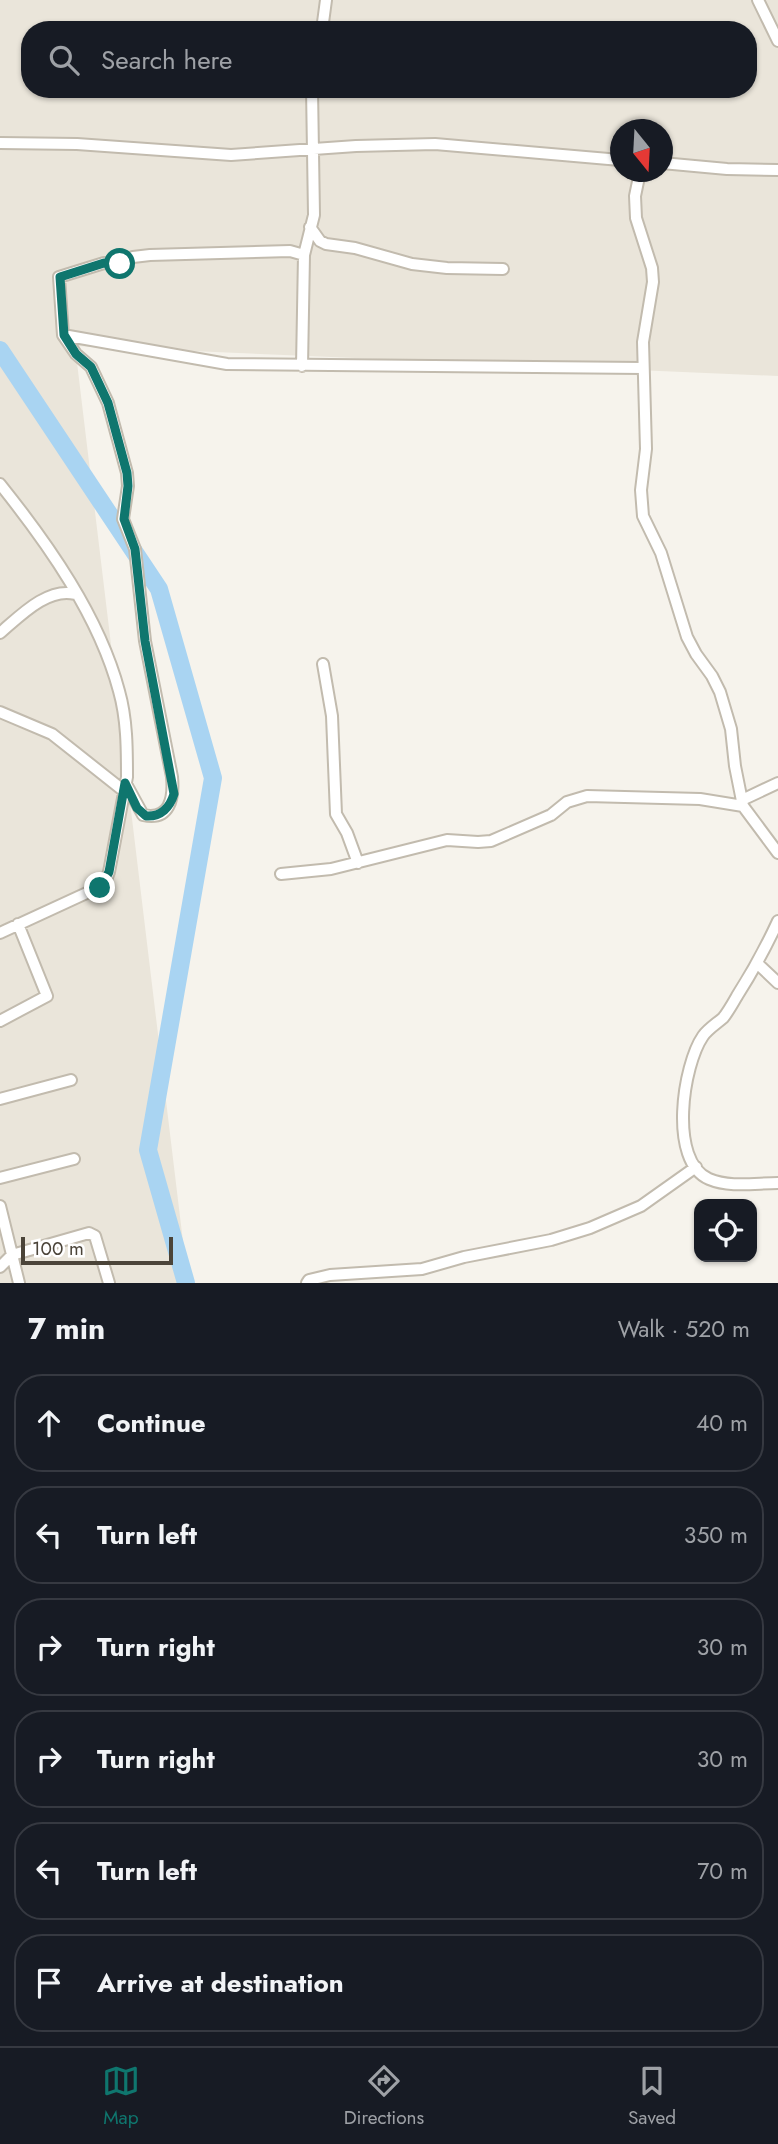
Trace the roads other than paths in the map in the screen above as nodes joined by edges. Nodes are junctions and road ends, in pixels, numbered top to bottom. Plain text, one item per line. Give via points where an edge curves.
1 (326, 0) edge
2 (758, 0) edge
3 (323, 21) edge
4 (778, 41) edge
5 (312, 98) edge
6 (0, 143) edge
7 (313, 149) junction
8 (610, 159) edge
9 (673, 164) edge
10 (778, 170) edge
11 (638, 182) edge
12 (310, 227) junction
13 (304, 255) junction
14 (503, 269) dead end
15 (64, 335) junction
16 (302, 366) junction
17 (643, 368) junction
18 (0, 484) edge
19 (75, 594) junction
20 (0, 633) edge
21 (323, 664) dead end
22 (0, 712) edge
23 (778, 783) edge
24 (125, 787) junction
25 (742, 803) junction
26 (778, 853) edge
27 (358, 863) junction
28 (281, 874) dead end
29 (778, 920) edge
30 (19, 925) junction
31 (0, 933) edge
32 (758, 964) junction
33 (778, 983) edge
34 (0, 1021) edge
35 (71, 1080) dead end
36 (0, 1099) edge
37 (74, 1159) dead end
38 (696, 1167) junction
39 (0, 1178) edge
40 (778, 1183) edge
41 (0, 1206) edge
42 (12, 1255) junction
43 (0, 1267) edge
44 (19, 1283) edge
45 (109, 1283) edge
46 (307, 1283) edge

1 - 3 street
2 - 4 street
5 - 7 street
6 - 7 street via 231,155
7 - 8 street via 435,144
7 - 12 street via 314,215
9 - 10 street
11 - 17 street via 636,218 653,282
12 - 13 street
12 - 14 street via 326,244 412,264
13 - 15 street via 290,251 149,255 60,277
13 - 16 street
15 - 16 street via 228,364
15 - 24 street via 91,367 114,418 127,473 124,519 135,549 153,686 174,794 160,814 146,816
16 - 17 street
17 - 25 street via 643,516 665,563 687,637 720,692 731,729
18 - 19 street via 43,538
19 - 20 street via 61,593 29,608
19 - 24 street via 105,651 120,693
21 - 27 street via 332,716 336,814
22 - 24 street via 52,734
23 - 25 street
24 - 30 street via 104,885
25 - 26 street
25 - 27 street via 587,796 491,841 447,840
27 - 28 street
29 - 32 street
30 - 31 street
30 - 34 street via 47,996
32 - 33 street
32 - 38 street via 723,1017 703,1035 692,1059 682,1129
35 - 36 street
37 - 39 street
38 - 40 street via 707,1178 730,1184
38 - 46 street via 641,1206 551,1240 422,1269 317,1276
41 - 42 street
42 - 43 street
42 - 44 street
42 - 45 street via 89,1233 95,1236

